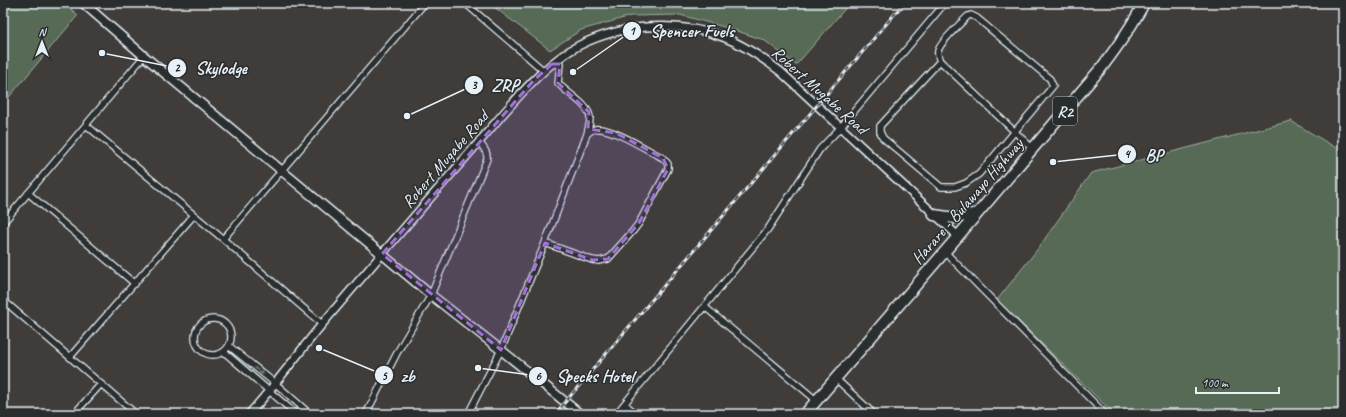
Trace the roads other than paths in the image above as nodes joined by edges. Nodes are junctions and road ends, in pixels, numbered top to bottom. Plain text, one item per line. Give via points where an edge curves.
1 (83, 3) edge
2 (425, 3) edge
3 (465, 3) edge
4 (945, 3) edge
5 (1144, 3) edge
6 (144, 56) junction
7 (940, 61) junction
8 (552, 64) junction
9 (544, 71) junction
10 (86, 125) junction
11 (840, 128) junction
12 (1015, 133) junction
13 (587, 134) junction
14 (479, 142) junction
15 (1033, 149) junction
16 (282, 170) junction
17 (28, 193) junction
18 (978, 214) junction
19 (194, 215) junction
20 (934, 215) junction
21 (3, 223) edge
22 (958, 236) junction
23 (223, 239) junction
24 (544, 244) junction
25 (945, 252) junction
26 (382, 254) junction
27 (135, 284) junction
28 (431, 295) junction
29 (3, 300) edge
30 (705, 307) junction
31 (322, 324) junction
32 (229, 346) junction
33 (501, 350) junction
34 (224, 352) junction
35 (70, 357) junction
36 (835, 378) junction
37 (101, 384) junction
38 (276, 384) junction
39 (270, 392) junction
40 (816, 400) junction
41 (625, 404) junction
42 (74, 414) edge
43 (136, 414) edge
44 (249, 414) edge
45 (296, 414) edge
46 (310, 414) edge
47 (366, 414) edge
48 (468, 414) edge
49 (580, 414) edge
50 (616, 414) edge
51 (636, 414) edge
52 (805, 414) edge
53 (874, 414) edge
54 (1105, 414) edge

1 - 6 main road
2 - 16 street
3 - 9 street
4 - 11 street
5 - 15 highway, Harare - Bulawayo Highway / R2 via 1120,45
6 - 10 street
6 - 16 main road
7 - 12 street
7 - 12 street via 939,49 971,15 1050,80 1053,86
7 - 12 street via 880,126 883,138 941,187 955,187 979,174
8 - 9 street, Robert Mugabe Road
8 - 11 street, Robert Mugabe Road via 582,44 623,30 662,27 703,32 744,46 766,60
8 - 13 street via 560,64 558,83 589,112
9 - 14 street, Robert Mugabe Road
10 - 17 street
10 - 19 street
11 - 20 street, Robert Mugabe Road
11 - 30 street via 820,149 768,229
12 - 15 street
13 - 24 street
13 - 24 street via 594,129 616,133 663,158 668,164 668,169 639,223 608,259 592,260
14 - 26 street, Robert Mugabe Road
14 - 28 street via 487,159
15 - 18 highway, Harare - Bulawayo Highway / R2
16 - 23 street
16 - 26 main road
17 - 21 street
17 - 27 street
18 - 20 highway via 955,218
18 - 22 highway, Harare - Bulawayo Highway / R2
19 - 23 street
19 - 27 street
20 - 22 street, Robert Mugabe Road
22 - 25 highway, Harare - Bulawayo Highway / R2
23 - 31 street
24 - 33 street
25 - 36 highway, Harare - Bulawayo Highway / R2
25 - 54 street
26 - 28 main road
26 - 31 street, Robert Mugabe Road
27 - 35 street
28 - 33 main road
28 - 47 street via 398,351
29 - 35 street
30 - 40 street
30 - 41 street
31 - 38 street, Robert Mugabe Road
32 - 34 street
32 - 34 street via 231,332 222,322 208,320 197,328 195,342 203,353 210,356
32 -> 38 street
33 - 48 street
33 - 49 main road
34 - 39 street
35 - 37 street
36 - 40 highway, Harare - Bulawayo Highway / R2
36 - 53 street
37 - 42 street
37 - 43 street
38 - 39 street, Robert Mugabe Road
38 - 46 street
39 - 44 street, Robert Mugabe Road
39 - 45 street
40 - 52 highway, Harare - Bulawayo Highway / R2
41 - 50 street
41 - 51 street

